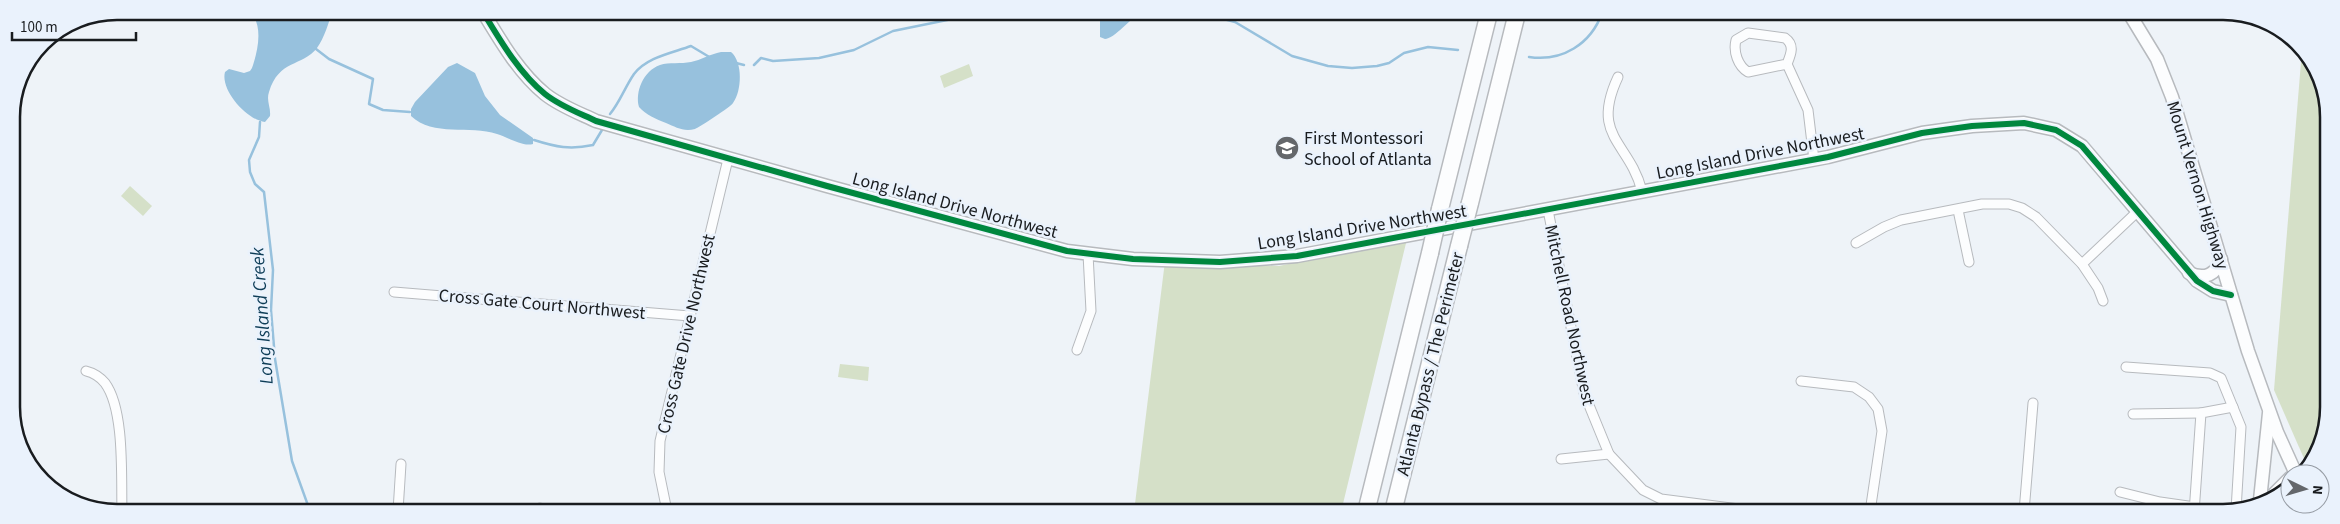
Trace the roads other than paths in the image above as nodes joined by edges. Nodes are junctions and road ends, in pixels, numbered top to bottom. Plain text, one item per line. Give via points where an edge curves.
1 (488, 20) edge
2 (1487, 20) edge
3 (1515, 20) edge
4 (2133, 20) edge
5 (1787, 64) junction
6 (1618, 77) dead end
7 (728, 159) junction
8 (1814, 160) junction
9 (1642, 191) junction
10 (1548, 210) junction
11 (1958, 210) junction
12 (2137, 212) junction
13 (1856, 243) dead end
14 (1088, 254) junction
15 (2221, 259) junction
16 (1969, 262) dead end
17 (2082, 264) junction
18 (2189, 273) junction
19 (394, 292) dead end
20 (2231, 295) junction
21 (2103, 301) dead end
22 (690, 316) junction
23 (1434, 349) junction
24 (1077, 350) dead end
25 (2126, 367) dead end
26 (86, 371) dead end
27 (1801, 381) dead end
28 (2033, 403) dead end
29 (2233, 407) junction
30 (2269, 410) junction
31 (2201, 413) junction
32 (2133, 414) dead end
33 (1608, 454) junction
34 (1561, 459) dead end
35 (401, 464) dead end
36 (2292, 464) edge
37 (2120, 492) dead end
38 (2260, 497) edge
39 (2236, 503) edge
40 (122, 504) edge
41 (398, 504) edge
42 (666, 504) edge
43 (1368, 504) edge
44 (1396, 504) edge
45 (1407, 504) edge
46 (1700, 504) edge
47 (1871, 504) edge
48 (2025, 504) edge
49 (2168, 504) edge
50 (2194, 504) edge

1 - 7 street, Long Island Drive Northwest via 527,77 551,99 596,121
2 - 43 highway, Atlanta Bypass / The Perimeter, bridge
3 - 23 highway, Atlanta Bypass / The Perimeter, bridge
4 - 15 street, Mount Vernon Highway via 2157,59 2172,97
5 - 5 street via 1748,72 1738,61 1736,40 1748,33 1785,38 1792,45
5 - 8 street via 1808,110
6 - 9 street via 1609,96 1608,118 1612,136 1637,173
7 - 14 street, Long Island Drive Northwest via 1002,234
7 - 22 street, Cross Gate Drive Northwest
8 - 9 street, Long Island Drive Northwest
8 - 12 street, Long Island Drive Northwest via 1922,133 1972,126 2040,125 2056,130 2082,146
9 - 10 street, Long Island Drive Northwest
10 - 14 street, Long Island Drive Northwest via 1269,260 1134,259
10 - 33 street, Mitchell Road Northwest via 1584,393
11 - 13 street via 1901,220
11 - 16 street
11 - 17 street via 1995,202 2022,208 2036,216
12 - 17 street
12 - 18 street, Long Island Drive Northwest
14 - 24 street via 1091,311
15 - 18 street via 2216,270 2208,276
15 - 20 street, Mount Vernon Highway
17 - 21 street
18 - 20 street, Long Island Drive Northwest via 2206,288
19 - 22 street, Cross Gate Court Northwest
20 - 30 street, Mount Vernon Highway
22 - 42 street, Cross Gate Drive Northwest via 660,442 660,472
23 - 44 highway, Atlanta Bypass / The Perimeter
23 - 45 highway via 1424,431
25 - 29 street via 2210,373 2221,378
26 - 40 street via 105,383 117,415
27 - 47 street via 1854,387 1869,397 1878,409 1882,431
28 - 48 street
29 - 31 street
29 - 39 street via 2241,426
30 - 36 street, Mount Vernon Highway
30 - 38 street
31 - 32 street
31 - 50 street
33 - 34 street
33 - 46 street, Mitchell Road Northwest via 1643,490 1661,499
35 - 41 street
37 - 49 street

